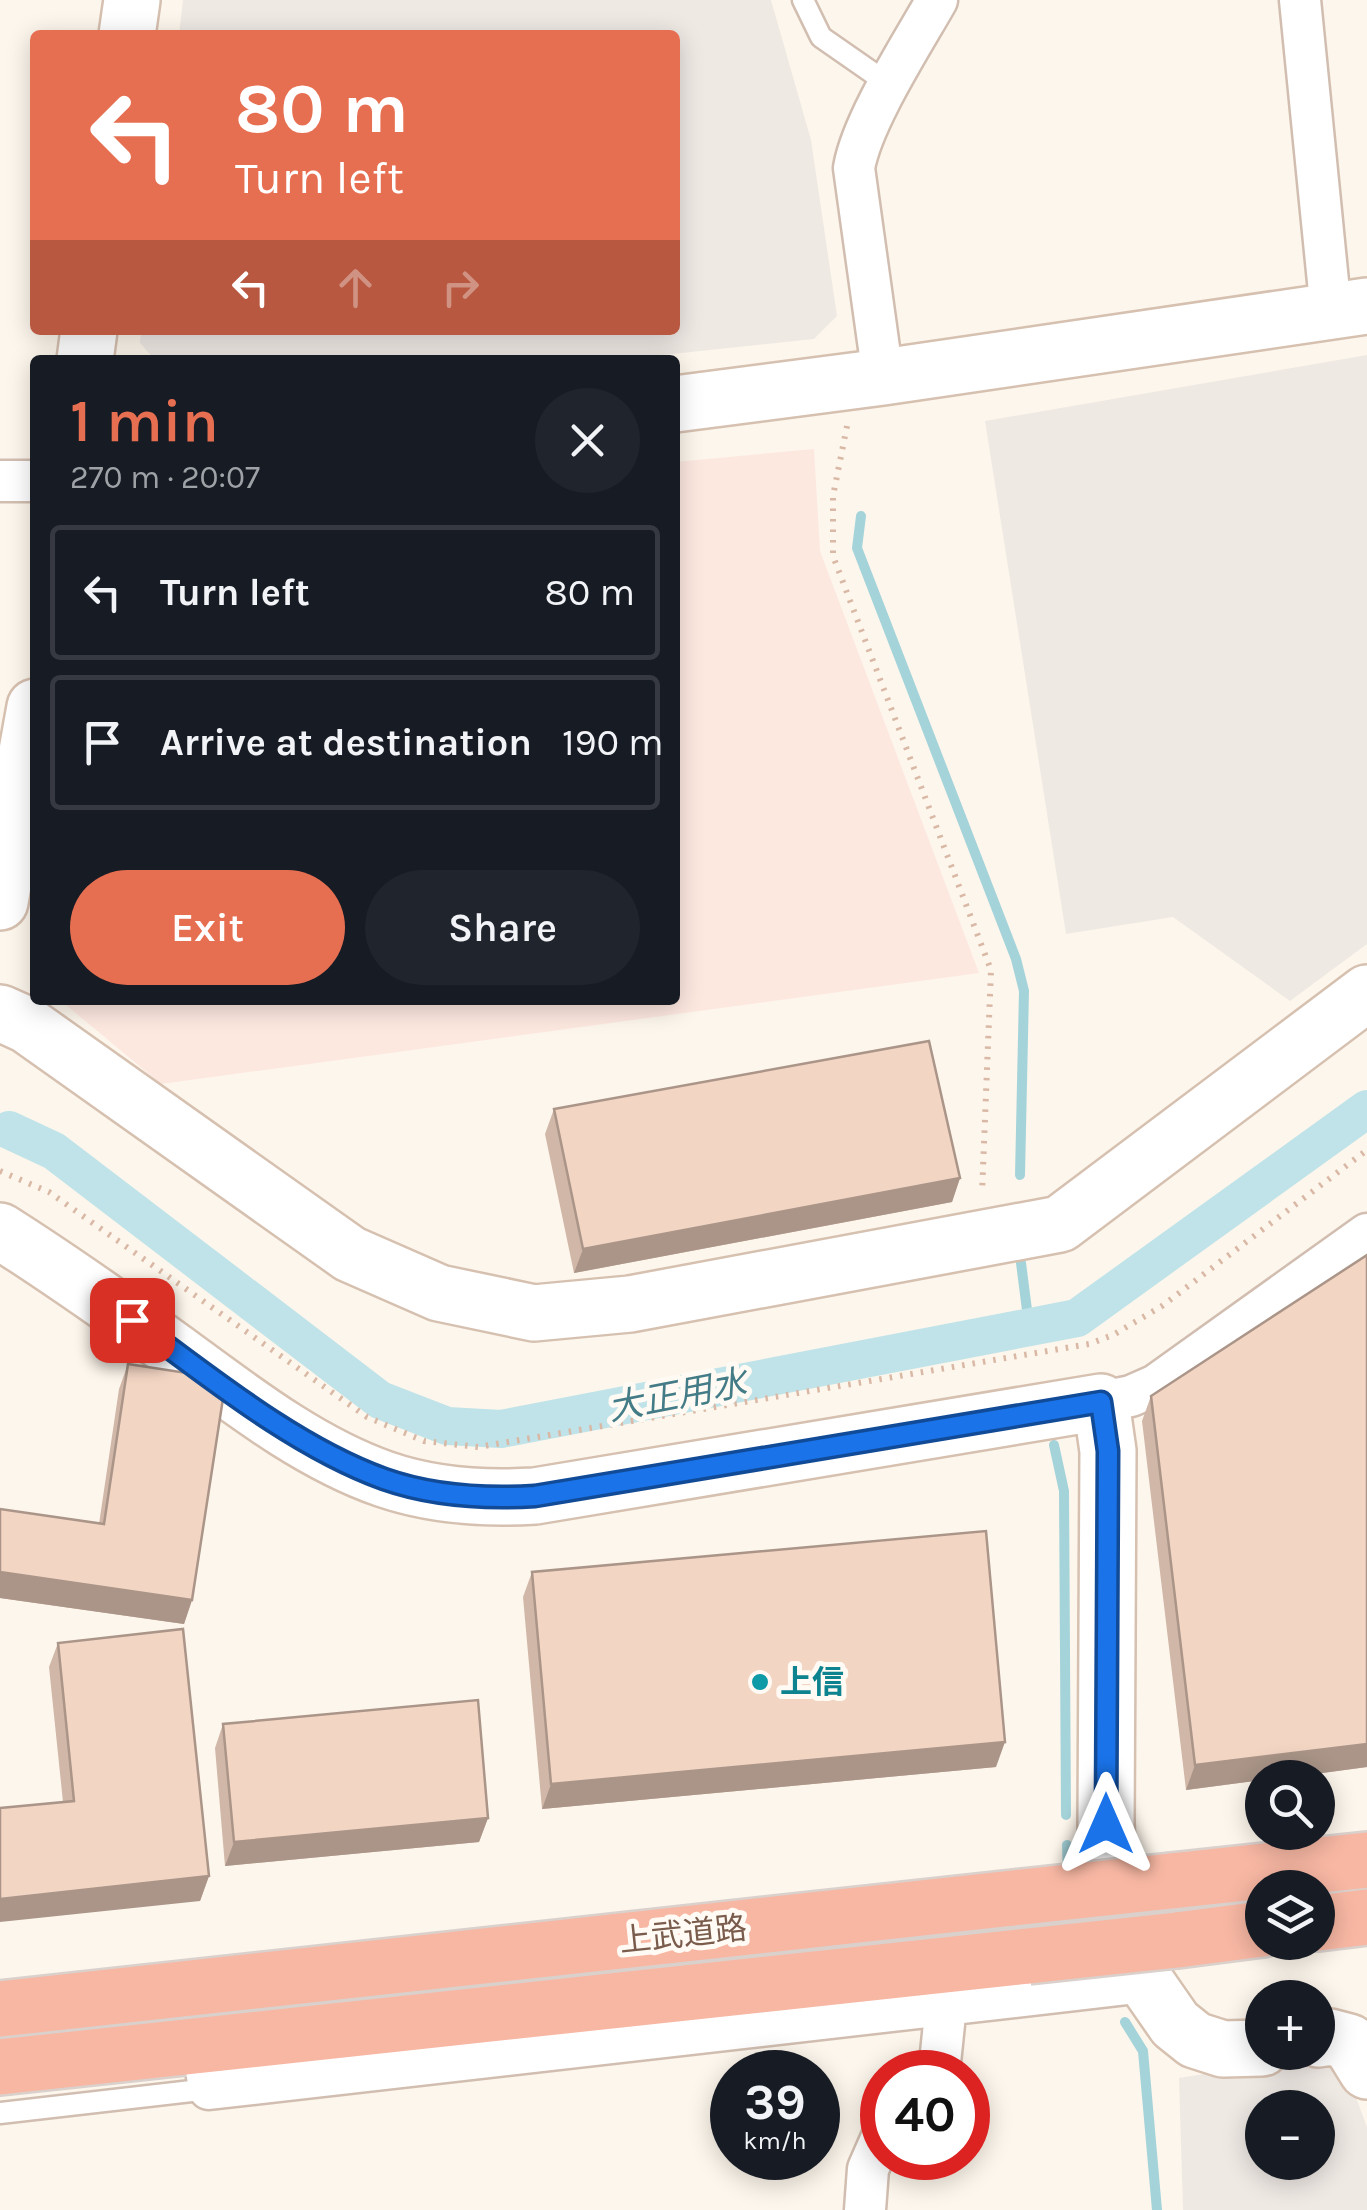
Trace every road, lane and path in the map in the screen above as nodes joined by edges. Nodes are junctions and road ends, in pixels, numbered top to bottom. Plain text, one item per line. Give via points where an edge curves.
1 (132, 0) edge
2 (802, 0) edge
3 (937, 0) edge
4 (1300, 0) edge
5 (128, 30) edge
6 (890, 84) junction
7 (1349, 309) edge
8 (883, 378) junction
9 (680, 403) edge
10 (847, 423) dead end
11 (0, 481) edge
12 (30, 481) edge
13 (30, 735) edge
14 (0, 902) edge
15 (1367, 993) edge
16 (0, 1013) edge
17 (0, 1231) edge
18 (1367, 1234) edge
19 (981, 1239) junction
20 (1101, 1402) junction
21 (1367, 1860) edge
22 (1367, 1917) edge
23 (1335, 1921) edge
24 (1245, 1932) edge
25 (1145, 1982) junction
26 (946, 2005) junction
27 (0, 2010) edge
28 (1335, 2038) edge
29 (1245, 2048) edge
30 (942, 2050) edge
31 (205, 2066) junction
32 (0, 2068) edge
33 (1367, 2071) edge
34 (0, 2113) edge
35 (867, 2180) edge
36 (864, 2210) edge

1 - 5 street
2 - 6 lane via 821,37
3 - 6 street
4 - 7 street
6 - 8 street via 854,168
7 - 8 street
8 - 9 street
10 - 19 path via 832,496 833,556 991,970
11 - 12 street
13 - 14 street
15 - 19 street via 1060,1224
16 - 19 street via 28,1025 350,1254 438,1293 534,1313 630,1304
17 - 20 street via 345,1464 431,1490 535,1496
18 - 20 street via 1156,1385
20 - 25 street via 1108,1451 1110,1905
21 - 27 highway, 上武道路, bridge
22 - 23 highway
24 - 31 highway, 上武道路, bridge
25 - 26 street
25 - 29 street via 1195,2040
26 - 30 street
26 - 31 street
28 - 33 street via 1349,2042
31 - 32 highway, 上武道路
31 - 34 lane
35 - 36 street

